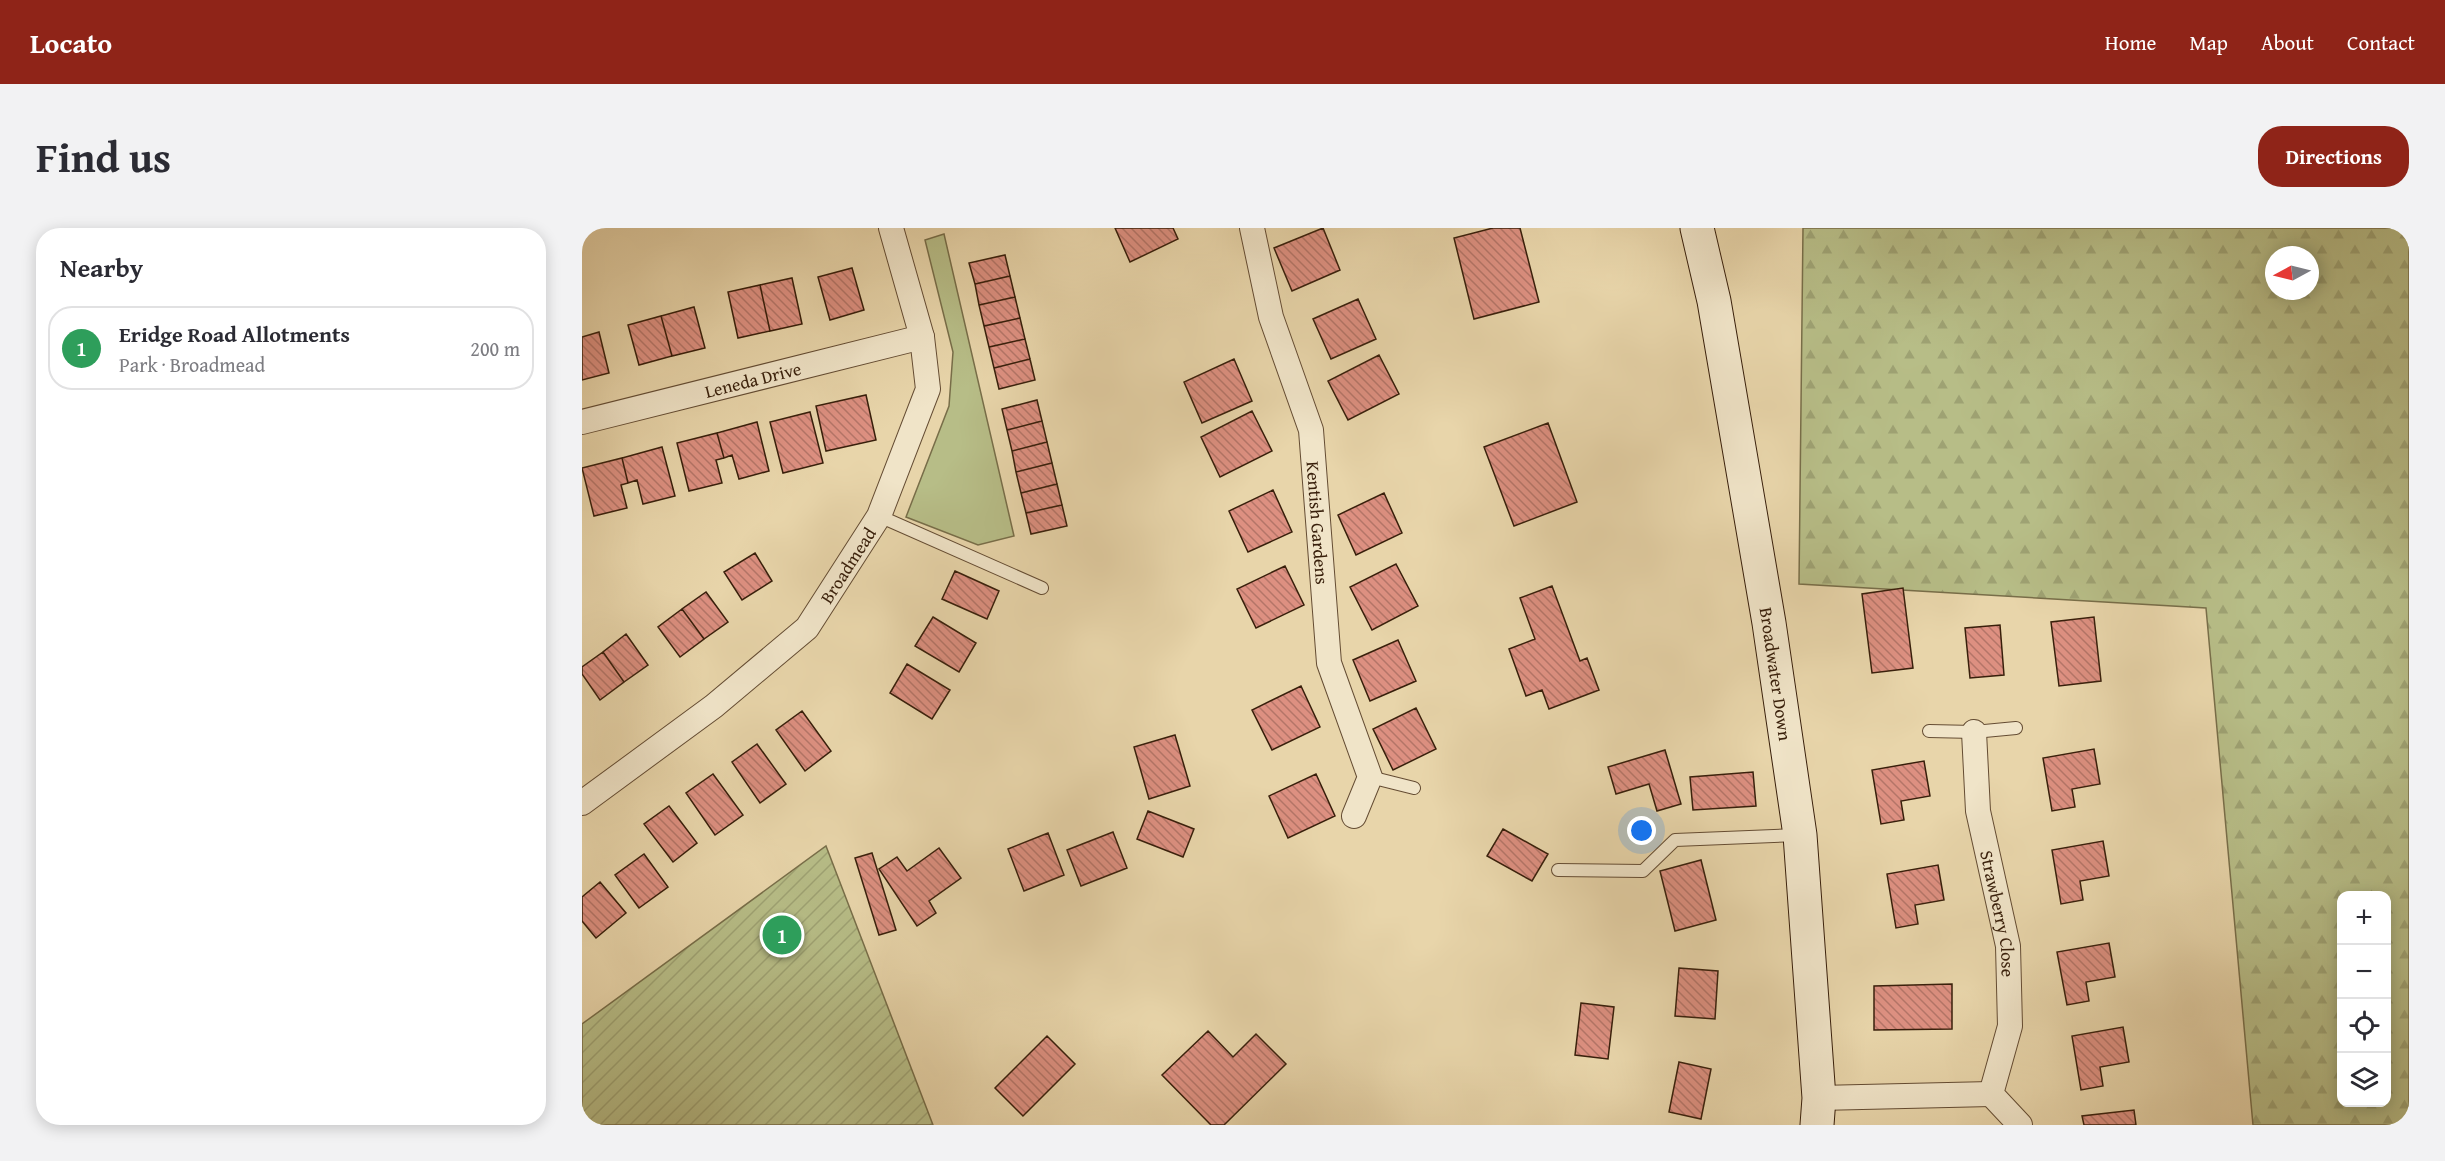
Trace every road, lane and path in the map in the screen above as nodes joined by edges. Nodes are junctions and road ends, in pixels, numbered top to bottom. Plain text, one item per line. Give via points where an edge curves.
1 (891, 228) edge
2 (1252, 228) edge
3 (1697, 228) edge
4 (922, 337) junction
5 (582, 422) edge
6 (879, 516) junction
7 (1042, 588) dead end
8 (2016, 728) dead end
9 (1929, 731) dead end
10 (1974, 732) junction
11 (1370, 777) junction
12 (1414, 788) dead end
13 (582, 803) edge
14 (1354, 816) dead end
15 (1800, 835) junction
16 (1558, 870) dead end
17 (1991, 1094) junction
18 (1818, 1112) edge
19 (2020, 1125) edge

1 - 4 street, Broadmead
2 - 11 street, Kentish Gardens via 1272,317 1311,429 1329,663
3 - 15 street, Broadwater Down via 1714,301 1761,577
4 - 5 street, Leneda Drive
4 - 6 street, Broadmead via 928,389
6 - 7 lane
6 - 13 street, Broadmead via 807,628 714,706
8 - 10 lane
9 - 10 lane
10 - 17 street, Strawberry Close via 1978,811 2008,946 2010,1026
11 - 12 lane
11 - 14 street
15 - 16 lane via 1675,840 1643,871
15 - 18 street, Broadwater Down
17 - 18 street
17 - 19 street

